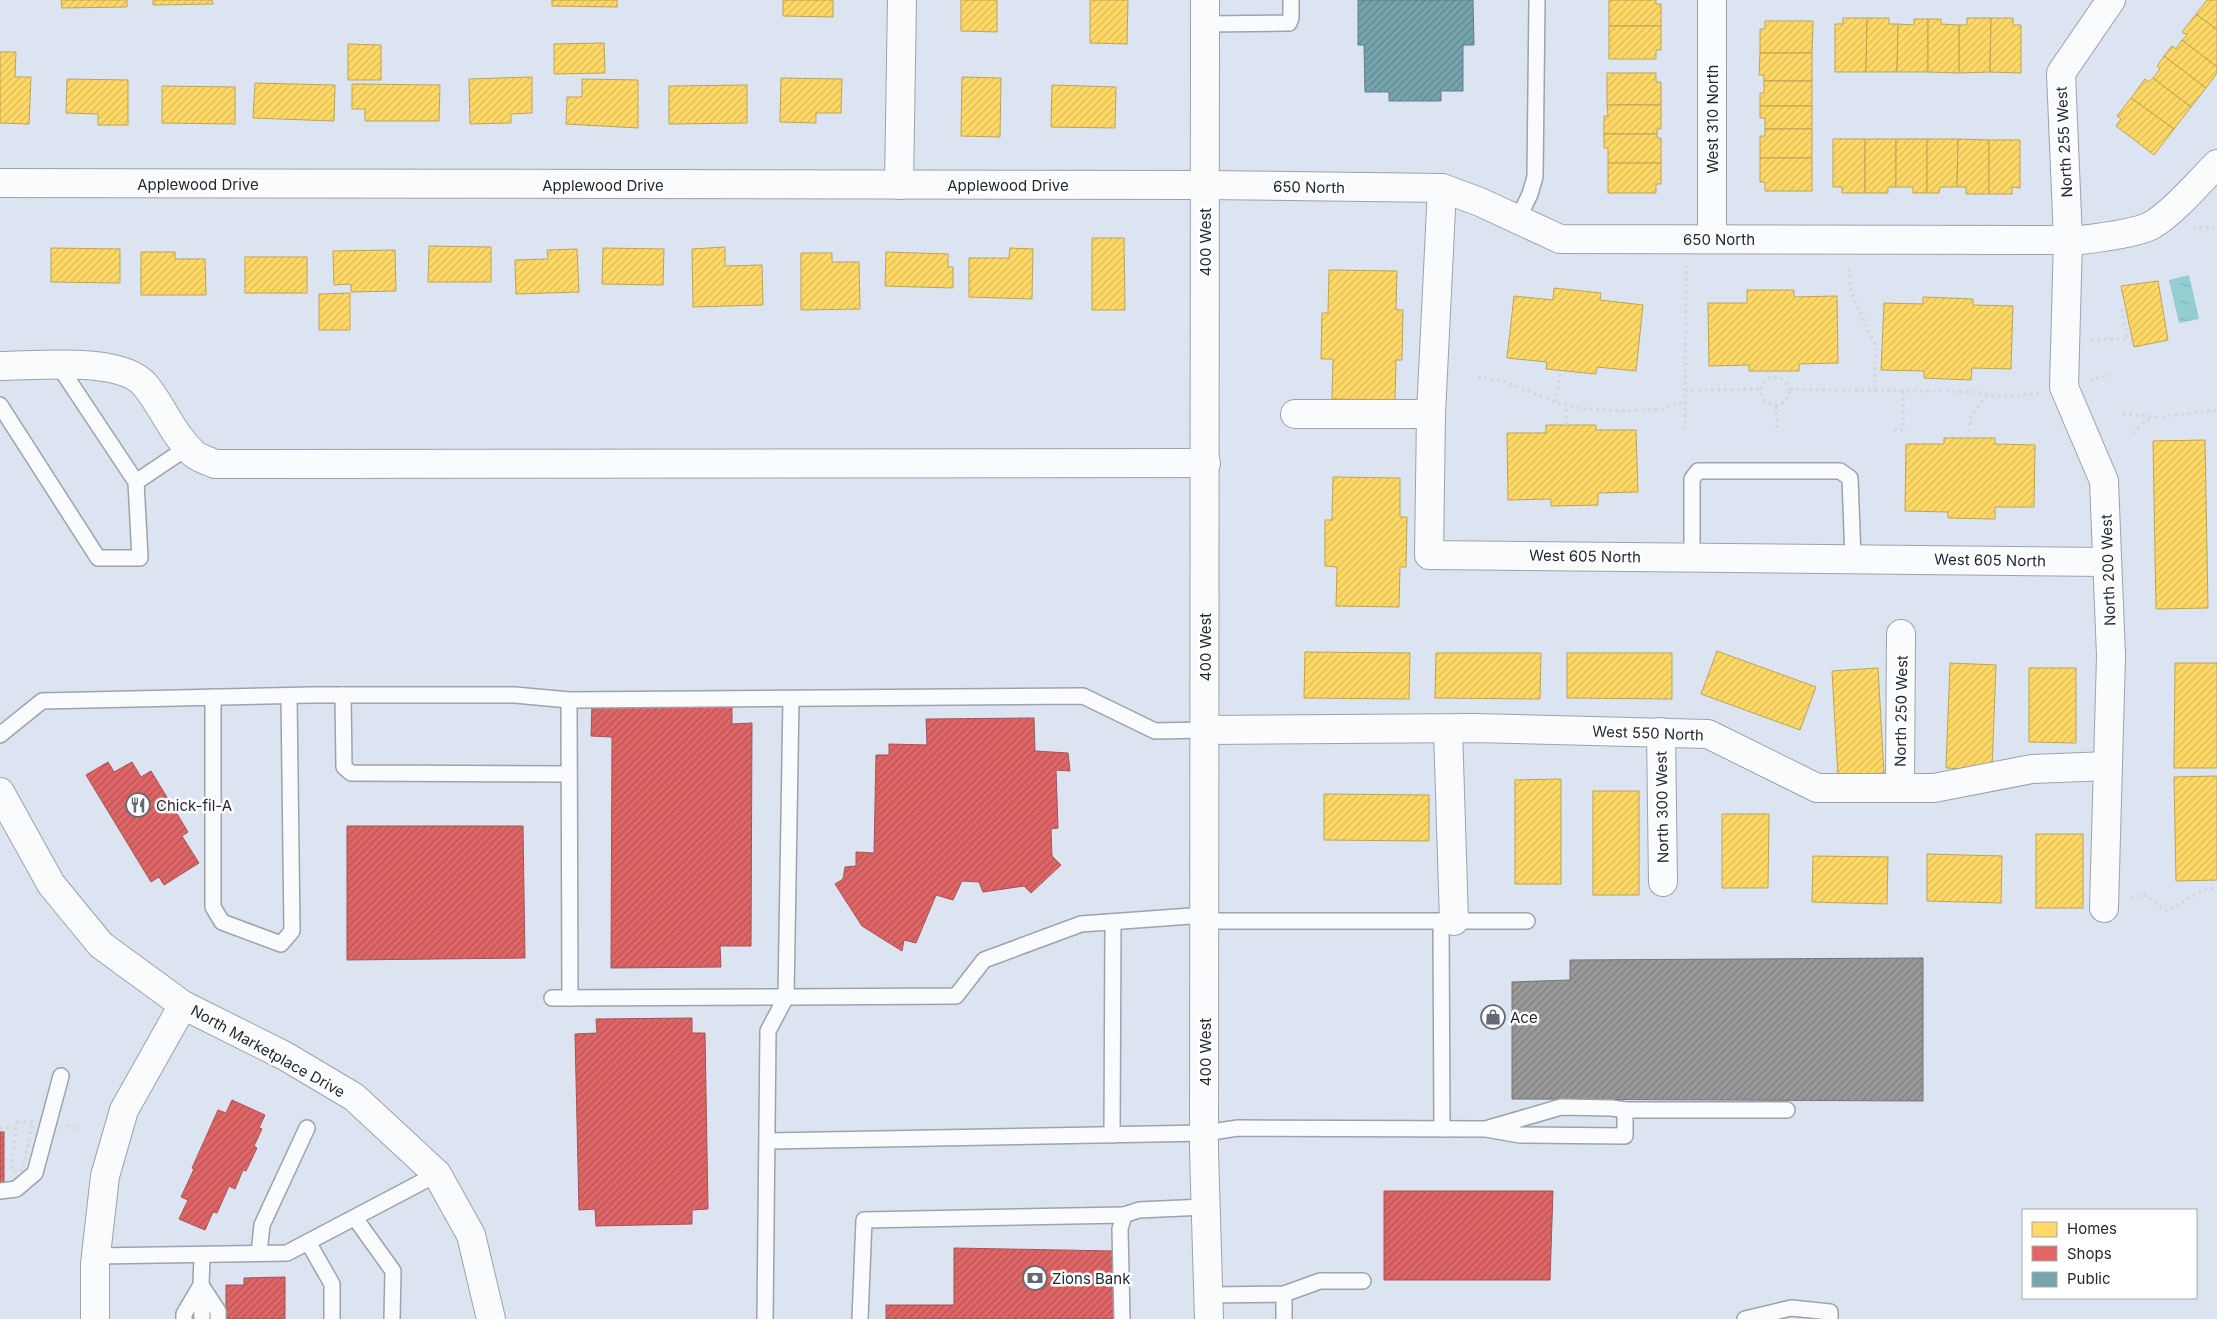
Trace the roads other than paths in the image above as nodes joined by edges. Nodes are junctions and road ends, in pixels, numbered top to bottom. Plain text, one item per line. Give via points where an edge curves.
1 (902, 0) edge
2 (1291, 0) edge
3 (1537, 0) edge
4 (1712, 0) edge
5 (2111, 0) edge
6 (1205, 12) edge
7 (2217, 164) edge
8 (0, 183) edge
9 (899, 185) junction
10 (1205, 185) junction
11 (1442, 188) junction
12 (1517, 220) junction
13 (1712, 239) junction
14 (2068, 240) junction
15 (0, 366) edge
16 (59, 366) junction
17 (0, 405) edge
18 (1295, 414) dead end
19 (1431, 414) junction
20 (188, 447) junction
21 (1206, 463) junction
22 (136, 482) junction
23 (1692, 557) junction
24 (1853, 559) junction
25 (2107, 562) junction
26 (1902, 634) dead end
27 (343, 695) junction
28 (289, 696) junction
29 (213, 697) junction
30 (791, 698) junction
31 (569, 700) junction
32 (1448, 729) junction
33 (1204, 730) junction
34 (1661, 732) junction
35 (0, 735) edge
36 (2108, 766) junction
37 (569, 774) junction
38 (1900, 788) junction
39 (0, 792) edge
40 (1663, 882) dead end
41 (2104, 908) dead end
42 (1205, 918) junction
43 (1447, 921) junction
44 (1527, 921) dead end
45 (1113, 922) junction
46 (786, 997) junction
47 (552, 998) dead end
48 (570, 998) junction
49 (183, 1005) junction
50 (61, 1076) dead end
51 (1625, 1110) junction
52 (1787, 1110) dead end
53 (307, 1128) dead end
54 (1442, 1129) junction
55 (1486, 1129) junction
56 (1205, 1133) junction
57 (1112, 1135) junction
58 (768, 1141) junction
59 (437, 1174) junction
60 (0, 1191) edge
61 (1204, 1207) junction
62 (1124, 1215) junction
63 (355, 1218) junction
64 (308, 1242) junction
65 (258, 1253) junction
66 (96, 1256) junction
67 (202, 1256) junction
68 (1363, 1281) dead end
69 (201, 1285) junction
70 (1284, 1294) junction
71 (1208, 1307) edge
72 (202, 1317) dead end
73 (218, 1317) dead end
74 (96, 1319) edge
75 (184, 1319) edge
76 (332, 1319) edge
77 (392, 1319) edge
78 (491, 1319) edge
79 (765, 1319) edge
80 (860, 1319) edge
81 (1122, 1319) edge
82 (1284, 1319) edge
83 (1745, 1319) edge
84 (1830, 1319) edge

1 - 9 street
2 - 6 lane via 1289,23
3 - 12 lane via 1535,178
4 - 13 street, West 310 North
5 - 14 street, North 255 West via 2061,73
6 - 10 street, 400 West
7 - 14 street, 650 North via 2152,225 2110,236
8 - 9 street, Applewood Drive
9 - 10 street, Applewood Drive
10 - 11 street, 650 North
10 - 21 street, 400 West
11 - 12 street, 650 North
11 - 19 street, West 605 North
12 - 13 street, 650 North via 1560,238
13 - 14 street, 650 North
14 - 25 street, North 200 West via 2064,387 2104,482
15 - 16 street
16 - 20 street via 102,365 128,372 144,384
16 - 22 lane
17 - 22 lane via 98,558 140,558
18 - 19 street
19 - 23 street, West 605 North via 1429,555
20 - 21 street via 195,455 215,464
20 - 22 lane
21 - 33 street, 400 West
23 - 24 street, West 605 North
23 - 24 lane via 1692,479 1698,471 1840,471 1850,478
24 - 25 street, West 605 North
25 - 36 street, North 200 West via 2111,656
26 - 38 street, North 250 West
27 - 28 lane
27 - 31 lane via 515,695
27 - 37 lane via 344,767 351,773
28 - 29 lane
28 - 29 lane via 292,931 281,944 222,922 213,907
29 - 35 lane via 42,701
30 - 31 lane
30 - 33 lane via 1084,696 1156,731
30 - 46 lane
31 - 37 lane
32 - 33 street, West 550 North
32 - 34 street, West 550 North
32 - 43 street
33 - 42 street, 400 West
34 - 38 street, West 550 North via 1708,734 1817,788
34 - 40 street, North 300 West
36 - 38 street, West 550 North via 2032,769 1934,788
36 - 41 street, North 200 West
37 - 48 lane
39 - 49 street, North Marketplace Drive via 51,884 100,945
42 - 43 lane
42 - 45 lane
42 - 56 street, 400 West
43 - 44 lane
43 - 54 lane
45 - 46 lane via 1081,924 984,960 956,996
45 - 57 lane
46 - 48 lane
46 - 58 lane via 768,1031
47 - 48 lane
49 - 59 street, North Marketplace Drive via 286,1056 354,1098
49 - 66 street via 124,1110 105,1176
50 - 60 lane via 35,1173 16,1190
51 - 52 lane
51 - 55 lane via 1561,1107
51 - 55 lane via 1625,1136 1520,1135
53 - 65 lane via 262,1225
54 - 55 lane
54 - 56 lane via 1238,1128
56 - 57 lane
56 - 61 street, 400 West
57 - 58 lane
58 - 79 lane
59 - 63 lane
59 - 78 street, North Marketplace Drive via 471,1236
61 - 62 lane via 1139,1210
61 - 71 street, 400 West
62 - 80 lane via 864,1220
62 - 81 lane via 1120,1229
63 - 64 lane
63 - 77 lane via 393,1271
64 - 65 lane via 287,1253
64 - 76 lane via 332,1284
65 - 67 lane
66 - 67 lane
66 - 74 street
67 - 69 lane
68 - 70 lane via 1320,1281
69 - 72 lane
69 - 73 lane via 218,1311
69 - 75 lane
70 - 71 lane
70 - 82 lane
83 - 84 lane via 1791,1308 1830,1312

